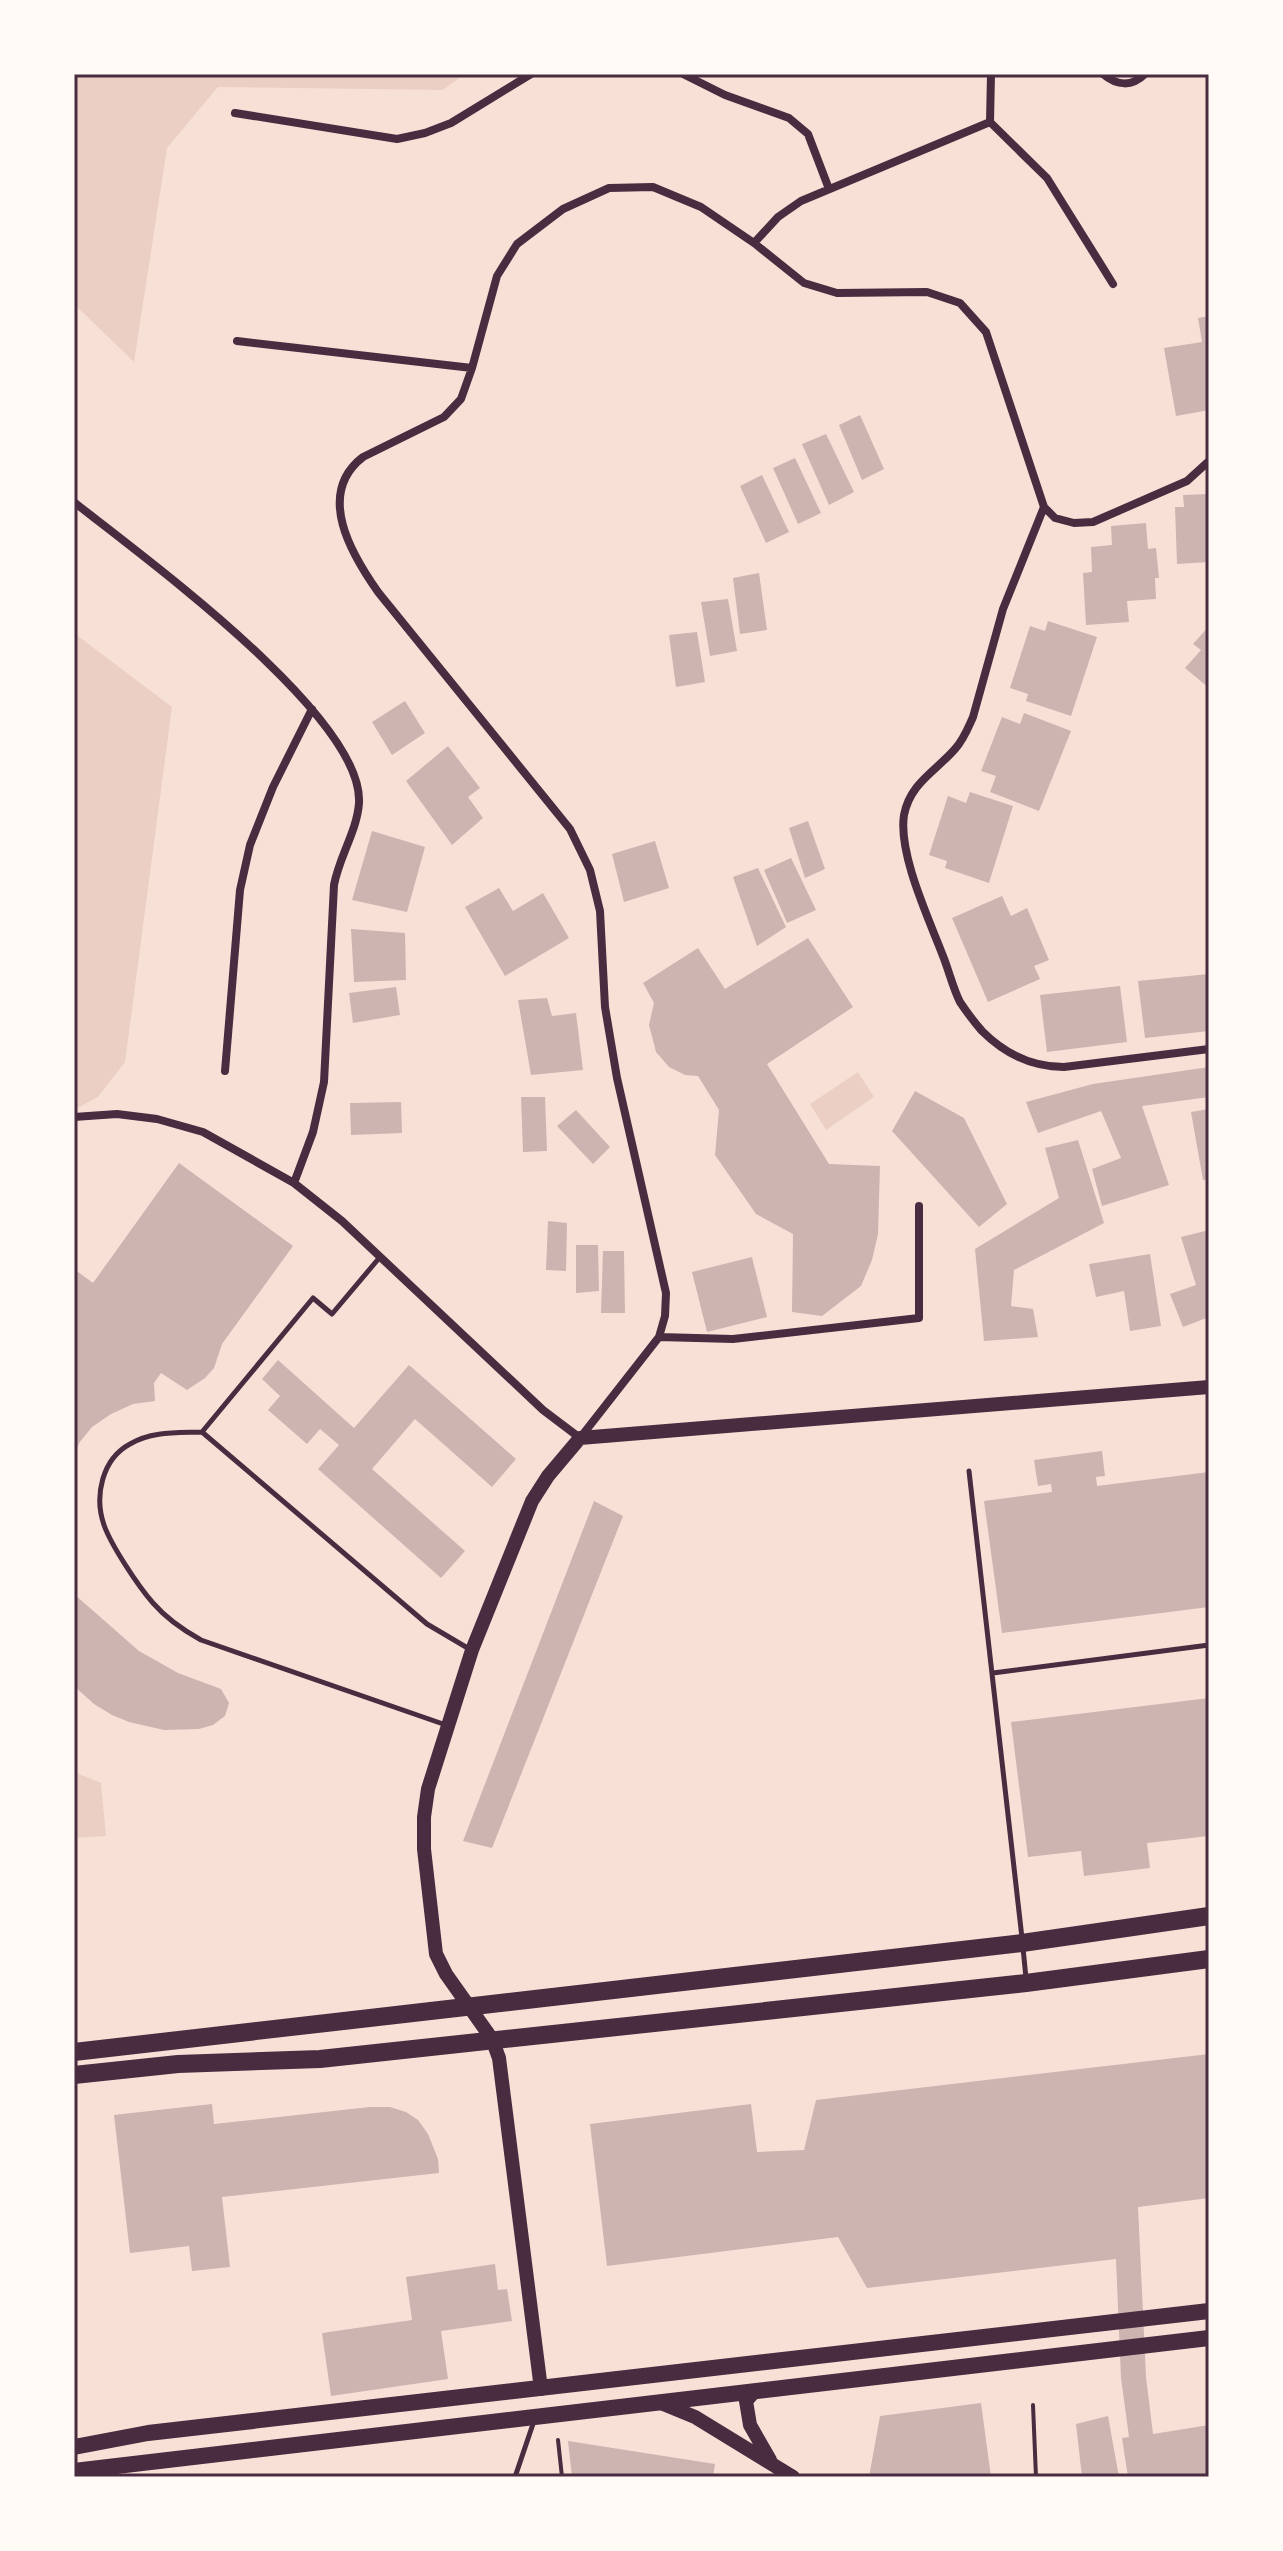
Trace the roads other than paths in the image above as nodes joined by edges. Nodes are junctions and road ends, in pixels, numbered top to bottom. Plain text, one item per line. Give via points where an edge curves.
1 (531, 74) edge
2 (683, 74) edge
3 (991, 74) edge
4 (1103, 74) edge
5 (1145, 74) edge
6 (235, 113) dead end
7 (990, 122) junction
8 (829, 189) junction
9 (754, 243) junction
10 (1113, 284) dead end
11 (237, 341) dead end
12 (472, 368) junction
13 (1209, 461) edge
14 (74, 502) edge
15 (1044, 507) junction
16 (312, 709) junction
17 (1209, 1049) edge
18 (225, 1071) dead end
19 (74, 1117) edge
20 (294, 1183) junction
21 (919, 1206) dead end
22 (380, 1257) junction
23 (659, 1337) junction
24 (1209, 1387) edge
25 (202, 1432) junction
26 (580, 1438) junction
27 (969, 1471) dead end
28 (1209, 1645) edge
29 (472, 1650) junction
30 (993, 1673) junction
31 (449, 1726) junction
32 (1209, 1916) edge
33 (1022, 1943) junction
34 (1209, 1959) edge
35 (1026, 1983) junction
36 (467, 2005) junction
37 (492, 2039) junction
38 (74, 2052) edge
39 (74, 2075) edge
40 (1209, 2311) edge
41 (1209, 2338) edge
42 (541, 2389) junction
43 (754, 2392) junction
44 (660, 2403) junction
45 (535, 2418) junction
46 (74, 2447) edge
47 (779, 2469) junction
48 (74, 2471) edge
49 (515, 2477) edge
50 (793, 2477) edge

1 - 6 street via 451,123 397,139
2 - 8 street via 789,118 808,134
3 - 7 street
4 - 5 street via 1127,84
7 - 8 street
7 - 10 street via 1047,178
8 - 9 street via 778,217
9 - 12 street via 701,207 653,187 609,188 563,209 517,244 497,276
9 - 15 street via 804,283 837,293 927,292 960,303 986,332
11 - 12 street
12 - 23 street via 461,399 444,417 351,466 340,514 351,550 378,592 570,829 590,870 600,911 605,1007 617,1078 666,1293
13 - 15 street via 1187,481 1093,522 1055,518
14 - 16 street via 243,639
15 - 17 street via 1003,609 966,734 910,796 904,827 914,880 961,1002 982,1030 1014,1055 1045,1067 1064,1067
16 - 18 street via 250,845 240,890
16 - 20 street via 351,768 359,801 334,885 324,1082
19 - 20 street via 117,1114 203,1132
20 - 22 street
21 - 23 street via 919,1318 733,1339
22 - 25 lane via 332,1314 313,1298
22 - 26 street via 532,1400
23 - 26 street
24 - 26 street
25 - 29 lane via 427,1624
25 - 31 lane via 159,1433 130,1444 104,1473 104,1524 152,1602 201,1640
26 - 29 street via 532,1501
27 - 30 lane
28 - 30 lane
29 - 31 street
30 - 33 lane
31 - 36 street via 428,1789 424,1849 436,1954
32 - 33 main road
33 - 35 lane
33 - 36 main road
34 - 35 main road
35 - 37 main road
36 - 37 street
36 - 38 main road
37 - 39 main road via 320,2059 178,2064
37 - 42 street via 503,2078
40 - 42 main road
41 - 43 main road
42 - 46 main road via 148,2433
43 - 44 main road
43 - 47 street via 746,2401 747,2418
44 - 45 main road
44 - 47 street via 695,2417
45 - 48 main road
45 - 49 lane
47 - 50 street

